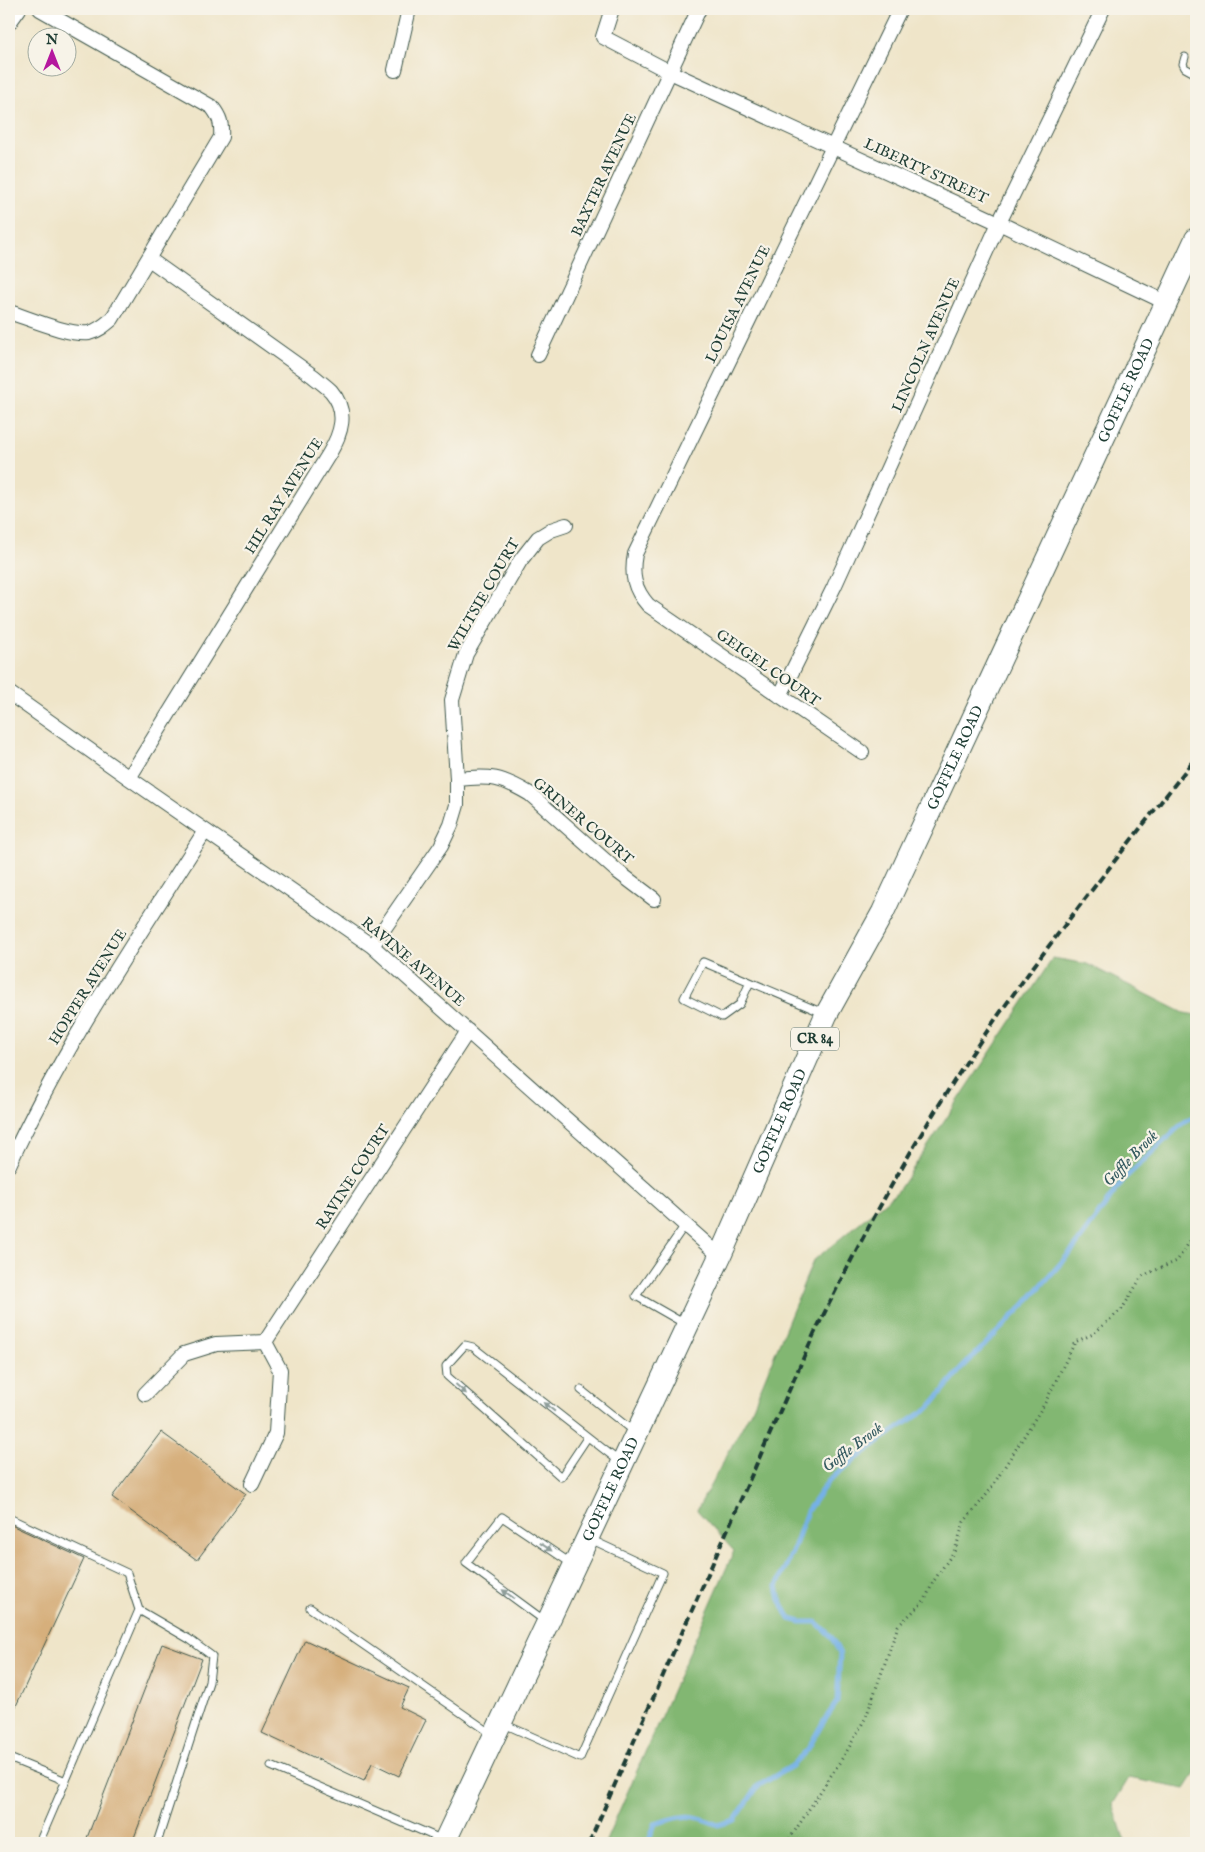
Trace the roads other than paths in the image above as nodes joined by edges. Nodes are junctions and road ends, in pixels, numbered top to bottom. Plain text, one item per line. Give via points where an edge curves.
1 (19, 9) edge
2 (40, 9) edge
3 (410, 9) edge
4 (612, 9) edge
5 (699, 9) edge
6 (900, 9) edge
7 (1103, 9) edge
8 (9, 23) edge
9 (1185, 57) dead end
10 (395, 70) dead end
11 (670, 72) junction
12 (1196, 74) edge
13 (833, 146) junction
14 (999, 222) junction
15 (1196, 239) edge
16 (149, 259) junction
17 (1167, 303) junction
18 (9, 312) edge
19 (538, 355) dead end
20 (566, 525) dead end
21 (656, 610) joint
22 (9, 693) edge
23 (780, 696) junction
24 (862, 752) dead end
25 (129, 778) junction
26 (457, 778) junction
27 (205, 831) junction
28 (654, 899) dead end
29 (372, 946) junction
30 (750, 982) junction
31 (826, 1015) junction
32 (468, 1031) junction
33 (9, 1165) edge
34 (685, 1225) junction
35 (720, 1256) junction
36 (687, 1325) junction
37 (265, 1342) junction
38 (581, 1390) dead end
39 (145, 1394) dead end
40 (636, 1434) junction
41 (587, 1438) junction
42 (622, 1463) junction
43 (252, 1484) dead end
44 (9, 1518) edge
45 (587, 1538) junction
46 (574, 1565) junction
47 (310, 1608) dead end
48 (139, 1610) junction
49 (547, 1622) junction
50 (497, 1729) junction
51 (9, 1758) edge
52 (271, 1766) dead end
53 (66, 1781) junction
54 (444, 1842) edge
55 (38, 1843) edge
56 (157, 1843) edge

1 - 8 street
2 - 16 street via 212,106 219,116 221,137
3 - 10 street
4 - 11 street, LIBERTY STREET via 603,37
5 - 11 street, BAXTER AVENUE
6 - 13 street, LOUISA AVENUE
7 - 14 street, LINCOLN AVENUE
9 - 12 lane via 1185,68
11 - 13 street, LIBERTY STREET
11 - 19 street, BAXTER AVENUE
13 - 14 street, LIBERTY STREET
13 - 21 street, LOUISA AVENUE via 635,554 634,582 640,595
14 - 17 street, LIBERTY STREET
14 - 23 street, LINCOLN AVENUE via 838,578
15 - 17 main road, GOFFLE ROAD / CR 84
16 - 18 street via 112,319 90,333 77,334
16 - 25 street, HIL RAY AVENUE via 313,376 332,392 340,406 342,421 338,438 329,454
17 - 31 main road, GOFFLE ROAD / CR 84 via 883,912
20 - 26 street, WILTSIE COURT via 538,538 520,561 466,654 452,700
21 - 23 street, GEIGEL COURT
22 - 25 street, RAVINE AVENUE
23 - 24 street, GEIGEL COURT
25 - 27 street, RAVINE AVENUE
26 - 28 street, GRINER COURT via 496,778 530,794 617,871
26 - 29 street, WILTSIE COURT via 452,825 442,846
27 - 29 street, RAVINE AVENUE
27 - 33 street, HOPPER AVENUE via 61,1063
29 - 32 street, RAVINE AVENUE
30 - 30 lane via 703,962 684,998 722,1017 740,1004
30 - 31 lane
31 - 35 main road, GOFFLE ROAD / CR 84
32 - 34 street, RAVINE AVENUE
32 - 37 street, RAVINE COURT
34 - 35 street, RAVINE AVENUE
34 - 36 lane via 636,1296
35 - 36 main road, GOFFLE ROAD / CR 84
36 - 40 main road, GOFFLE ROAD / CR 84
37 - 39 street via 216,1344 184,1354
37 - 43 street via 280,1370 276,1432
38 - 40 lane
40 - 42 main road, GOFFLE ROAD / CR 84
41 -> 41 lane via 473,1347 465,1346 446,1366 447,1376 561,1477
41 - 42 lane
42 - 45 main road, GOFFLE ROAD / CR 84
44 - 48 lane via 127,1573
45 - 46 main road, GOFFLE ROAD / CR 84
45 - 50 lane via 662,1573 580,1758
46 - 49 main road, GOFFLE ROAD / CR 84
49 -> 46 lane via 466,1563 502,1517
47 - 50 lane
48 - 53 lane
48 - 56 lane via 212,1656 209,1682
49 - 50 main road, GOFFLE ROAD / CR 84
50 - 54 main road, GOFFLE ROAD / CR 84
51 - 53 lane
52 - 54 lane
53 - 55 lane

